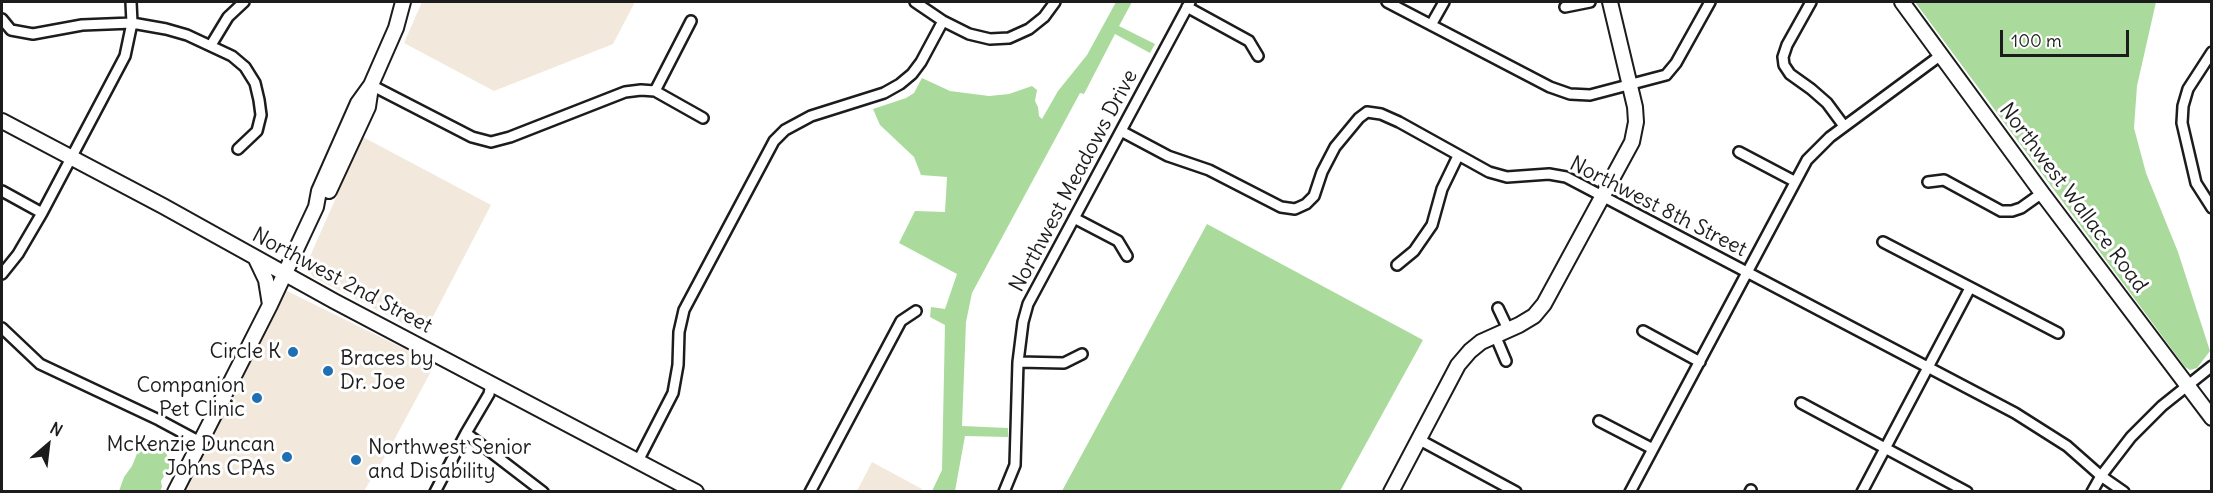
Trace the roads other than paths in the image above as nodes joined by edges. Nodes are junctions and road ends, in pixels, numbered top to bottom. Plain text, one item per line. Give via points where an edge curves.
1 (131, 2) edge
2 (244, 2) edge
3 (403, 2) edge
4 (413, 2) edge
5 (915, 2) edge
6 (1055, 2) edge
7 (1387, 2) edge
8 (1444, 2) edge
9 (1590, 2) edge
10 (1610, 2) edge
11 (1710, 2) edge
12 (1811, 2) edge
13 (1902, 2) edge
14 (1188, 4) edge
15 (1565, 8) dead end
16 (2, 19) edge
17 (691, 21) dead end
18 (943, 21) junction
19 (132, 23) junction
20 (1431, 25) junction
21 (396, 28) junction
22 (211, 45) junction
23 (2211, 52) edge
24 (1941, 55) junction
25 (1258, 56) dead end
26 (371, 85) junction
27 (1630, 85) junction
28 (655, 91) junction
29 (704, 118) dead end
30 (2, 121) edge
31 (1844, 126) junction
32 (1121, 131) junction
33 (238, 149) dead end
34 (1740, 152) dead end
35 (1458, 156) junction
36 (71, 158) junction
37 (1794, 181) junction
38 (1928, 182) dead end
39 (2, 191) edge
40 (2042, 193) junction
41 (1603, 195) junction
42 (2211, 208) edge
43 (42, 213) junction
44 (1074, 218) junction
45 (1883, 242) dead end
46 (1127, 256) dead end
47 (255, 258) junction
48 (1396, 265) dead end
49 (1748, 272) junction
50 (2, 274) edge
51 (285, 274) junction
52 (1970, 288) junction
53 (270, 305) junction
54 (1498, 308) dead end
55 (916, 311) dead end
56 (2, 328) edge
57 (1643, 331) dead end
58 (1502, 332) junction
59 (2058, 333) dead end
60 (1082, 354) dead end
61 (1506, 361) dead end
62 (1018, 362) junction
63 (1700, 362) junction
64 (2211, 366) edge
65 (1928, 367) junction
66 (491, 384) junction
67 (2188, 386) junction
68 (1801, 403) dead end
69 (2211, 418) edge
70 (1599, 421) dead end
71 (466, 434) junction
72 (1418, 439) junction
73 (200, 442) junction
74 (1885, 448) junction
75 (1653, 450) junction
76 (638, 461) junction
77 (2101, 476) junction
78 (175, 492) edge
79 (435, 492) edge
80 (543, 492) edge
81 (696, 492) edge
82 (810, 492) edge
83 (1004, 492) edge
84 (1391, 492) edge
85 (1516, 492) edge
86 (1630, 492) edge
87 (1862, 492) edge
88 (1967, 492) edge
89 (2092, 492) edge
90 (2124, 492) edge

1 - 19 street
2 - 22 street via 228,17
3 - 21 street
4 - 21 street
5 - 18 street
6 - 18 street via 1044,17 1010,38 979,37
7 - 20 street
8 - 20 street
9 - 15 street
10 - 27 street
11 - 27 street via 1666,75
12 - 31 street via 1787,45 1784,64 1790,74 1827,103
13 - 24 street, Northwest Wallace Road
14 - 25 street via 1249,41
14 - 32 street, Northwest Meadows Drive
16 - 19 street via 11,30 33,34 82,25
17 - 28 street
18 - 76 street via 921,62 900,84 884,93 811,116 774,141 684,310 673,393
19 - 22 street via 166,29
19 - 36 street via 125,56
20 - 27 street via 1570,94
21 - 26 street
22 - 33 street via 245,67 255,83 261,115 257,131
23 - 42 street via 2188,88 2182,123 2196,183
24 - 31 street
24 - 40 street, Northwest Wallace Road
26 - 28 street via 472,137 491,142 625,92
26 - 51 street via 368,107
27 - 41 street via 1636,123 1632,142
28 - 29 street
30 - 36 street, Northwest 2nd Street
31 - 37 street via 1819,146
32 - 35 street, Northwest 8th Street via 1168,156 1209,170 1288,208 1306,204 1314,196 1335,147 1367,112 1399,122
32 - 44 street, Northwest Meadows Drive
34 - 37 street
35 - 41 street, Northwest 8th Street via 1507,177 1566,177
35 - 48 street via 1442,189 1432,225 1414,251
36 - 43 street
36 - 47 street, Northwest 2nd Street
37 - 49 street
38 - 40 street via 1944,180 2001,211 2020,208
39 - 43 street
40 - 67 street, Northwest Wallace Road
41 - 49 street, Northwest 8th Street
41 - 58 street via 1544,304 1534,316
43 - 50 street
44 - 46 street via 1118,241
44 - 62 street, Northwest Meadows Drive via 1028,304
45 - 52 street
47 - 51 street, Northwest 2nd Street
47 - 53 street via 266,280
49 - 63 street
49 - 65 street, Northwest 8th Street
51 - 53 street
51 - 66 street, Northwest 2nd Street
52 - 59 street
52 - 65 street
53 - 73 street
54 - 58 street
55 - 82 street via 901,321
56 - 73 street via 40,364
57 - 63 street
58 - 61 street
58 - 72 street via 1470,351 1458,365
60 - 62 street via 1064,363
62 - 83 street, Northwest Meadows Drive via 1015,465
63 - 75 street
64 - 67 street
65 - 74 street
65 - 77 street, Northwest 8th Street via 2041,429
66 - 71 street
66 - 76 street, Northwest 2nd Street
67 - 69 street, Northwest Wallace Road
67 - 77 street via 2131,437
68 - 74 street
70 - 75 street
71 - 79 street
71 - 80 street
72 - 84 street
72 - 85 street
73 - 78 street
74 - 87 street
74 - 88 street
75 - 86 street
76 - 81 street, Northwest 2nd Street
77 - 89 street
77 - 90 street, Northwest 8th Street

